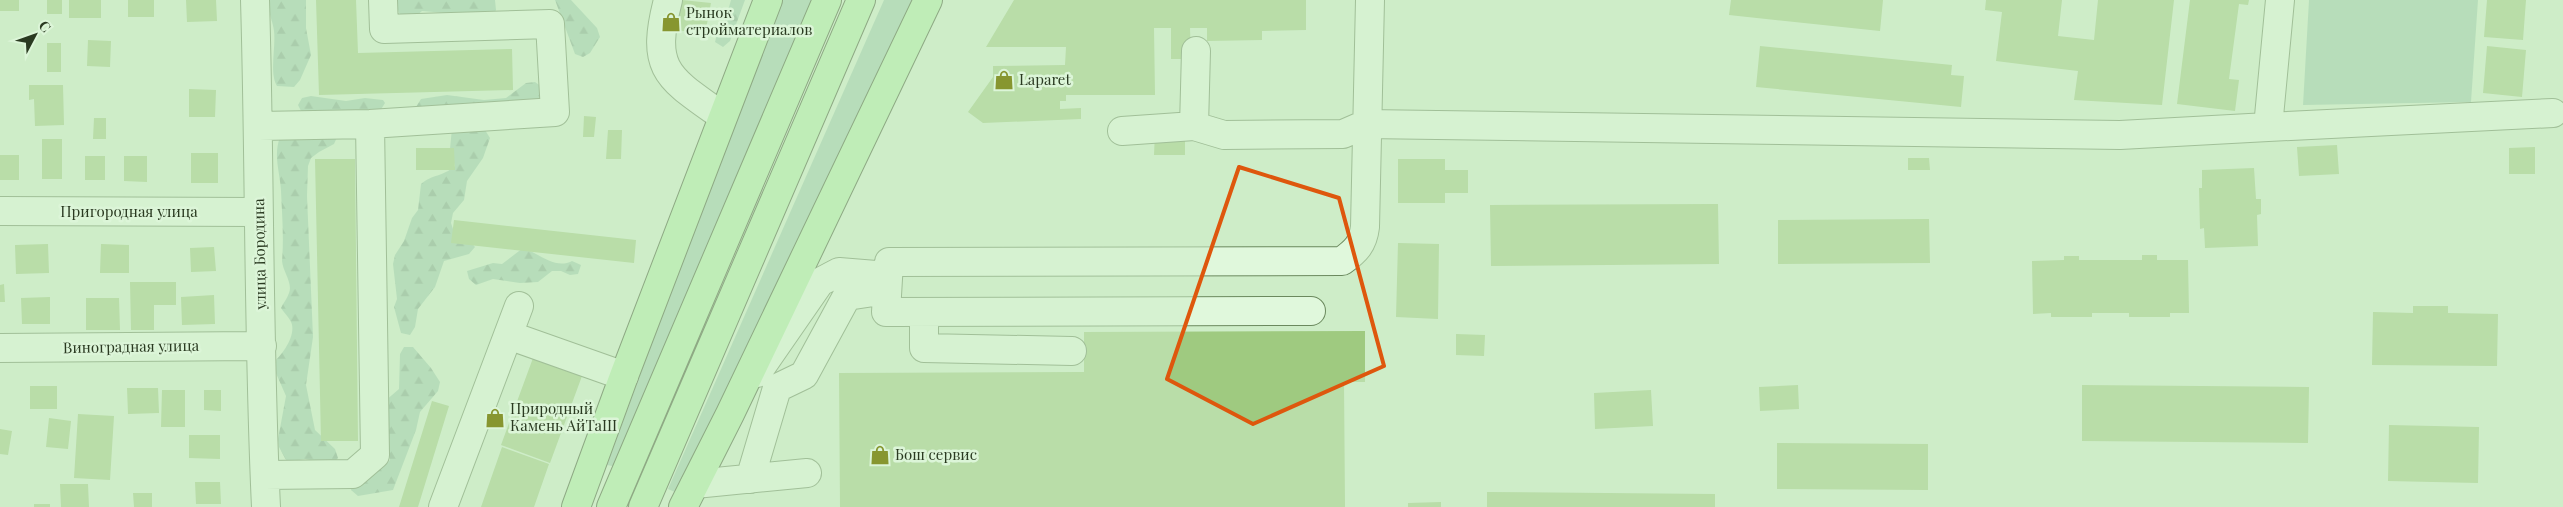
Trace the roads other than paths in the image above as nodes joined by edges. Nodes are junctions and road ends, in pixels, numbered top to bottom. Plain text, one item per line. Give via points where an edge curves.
1 (256, 0) edge
2 (383, 0) edge
3 (668, 0) edge
4 (768, 0) edge
5 (827, 0) edge
6 (861, 0) edge
7 (928, 0) edge
8 (1370, 0) edge
9 (2280, 0) edge
10 (1196, 51) dead end
11 (2553, 113) dead end
12 (722, 116) junction
13 (370, 124) junction
14 (1366, 124) junction
15 (259, 126) junction
16 (1194, 126) junction
17 (2268, 127) junction
18 (1122, 131) dead end
19 (0, 211) edge
20 (258, 212) junction
21 (888, 283) junction
22 (519, 306) dead end
23 (1311, 311) dead end
24 (924, 312) junction
25 (508, 335) junction
26 (262, 346) junction
27 (0, 348) edge
28 (1072, 351) dead end
29 (624, 376) junction
30 (730, 414) junction
31 (808, 473) dead end
32 (265, 475) junction
33 (750, 479) junction
34 (700, 495) edge
35 (266, 507) edge
36 (443, 507) edge
37 (576, 507) edge
38 (611, 507) edge
39 (643, 507) edge

1 - 15 street, улица Бородина
2 - 13 street via 384,29 550,24 555,112
3 - 12 street via 660,31 662,59 679,85
4 - 12 main road
5 - 38 main road
6 - 39 main road
7 - 30 main road
8 - 14 street
9 - 17 street
10 - 16 street
11 - 17 street
12 - 29 main road
13 - 15 street
13 - 32 street via 375,455 353,474
14 - 16 street via 1343,134 1224,135
14 - 17 street via 2101,135
14 - 21 street via 1368,167 1363,240 1356,251 1342,261 889,262
15 - 20 street, улица Бородина
16 - 18 street
19 - 20 street, Пригородная улица
20 - 26 street, улица Бородина
21 - 24 street via 886,312
21 - 30 street via 839,272 820,282
21 - 33 street via 847,296 804,375 777,388
22 - 25 street
23 - 24 street
24 - 28 street via 924,348
25 - 29 street
25 - 36 street
26 - 27 street, Виноградная улица
26 - 32 street, улица Бородина
29 - 37 main road
30 - 34 main road
31 - 33 street
32 - 35 street, улица Бородина
33 - 34 street

